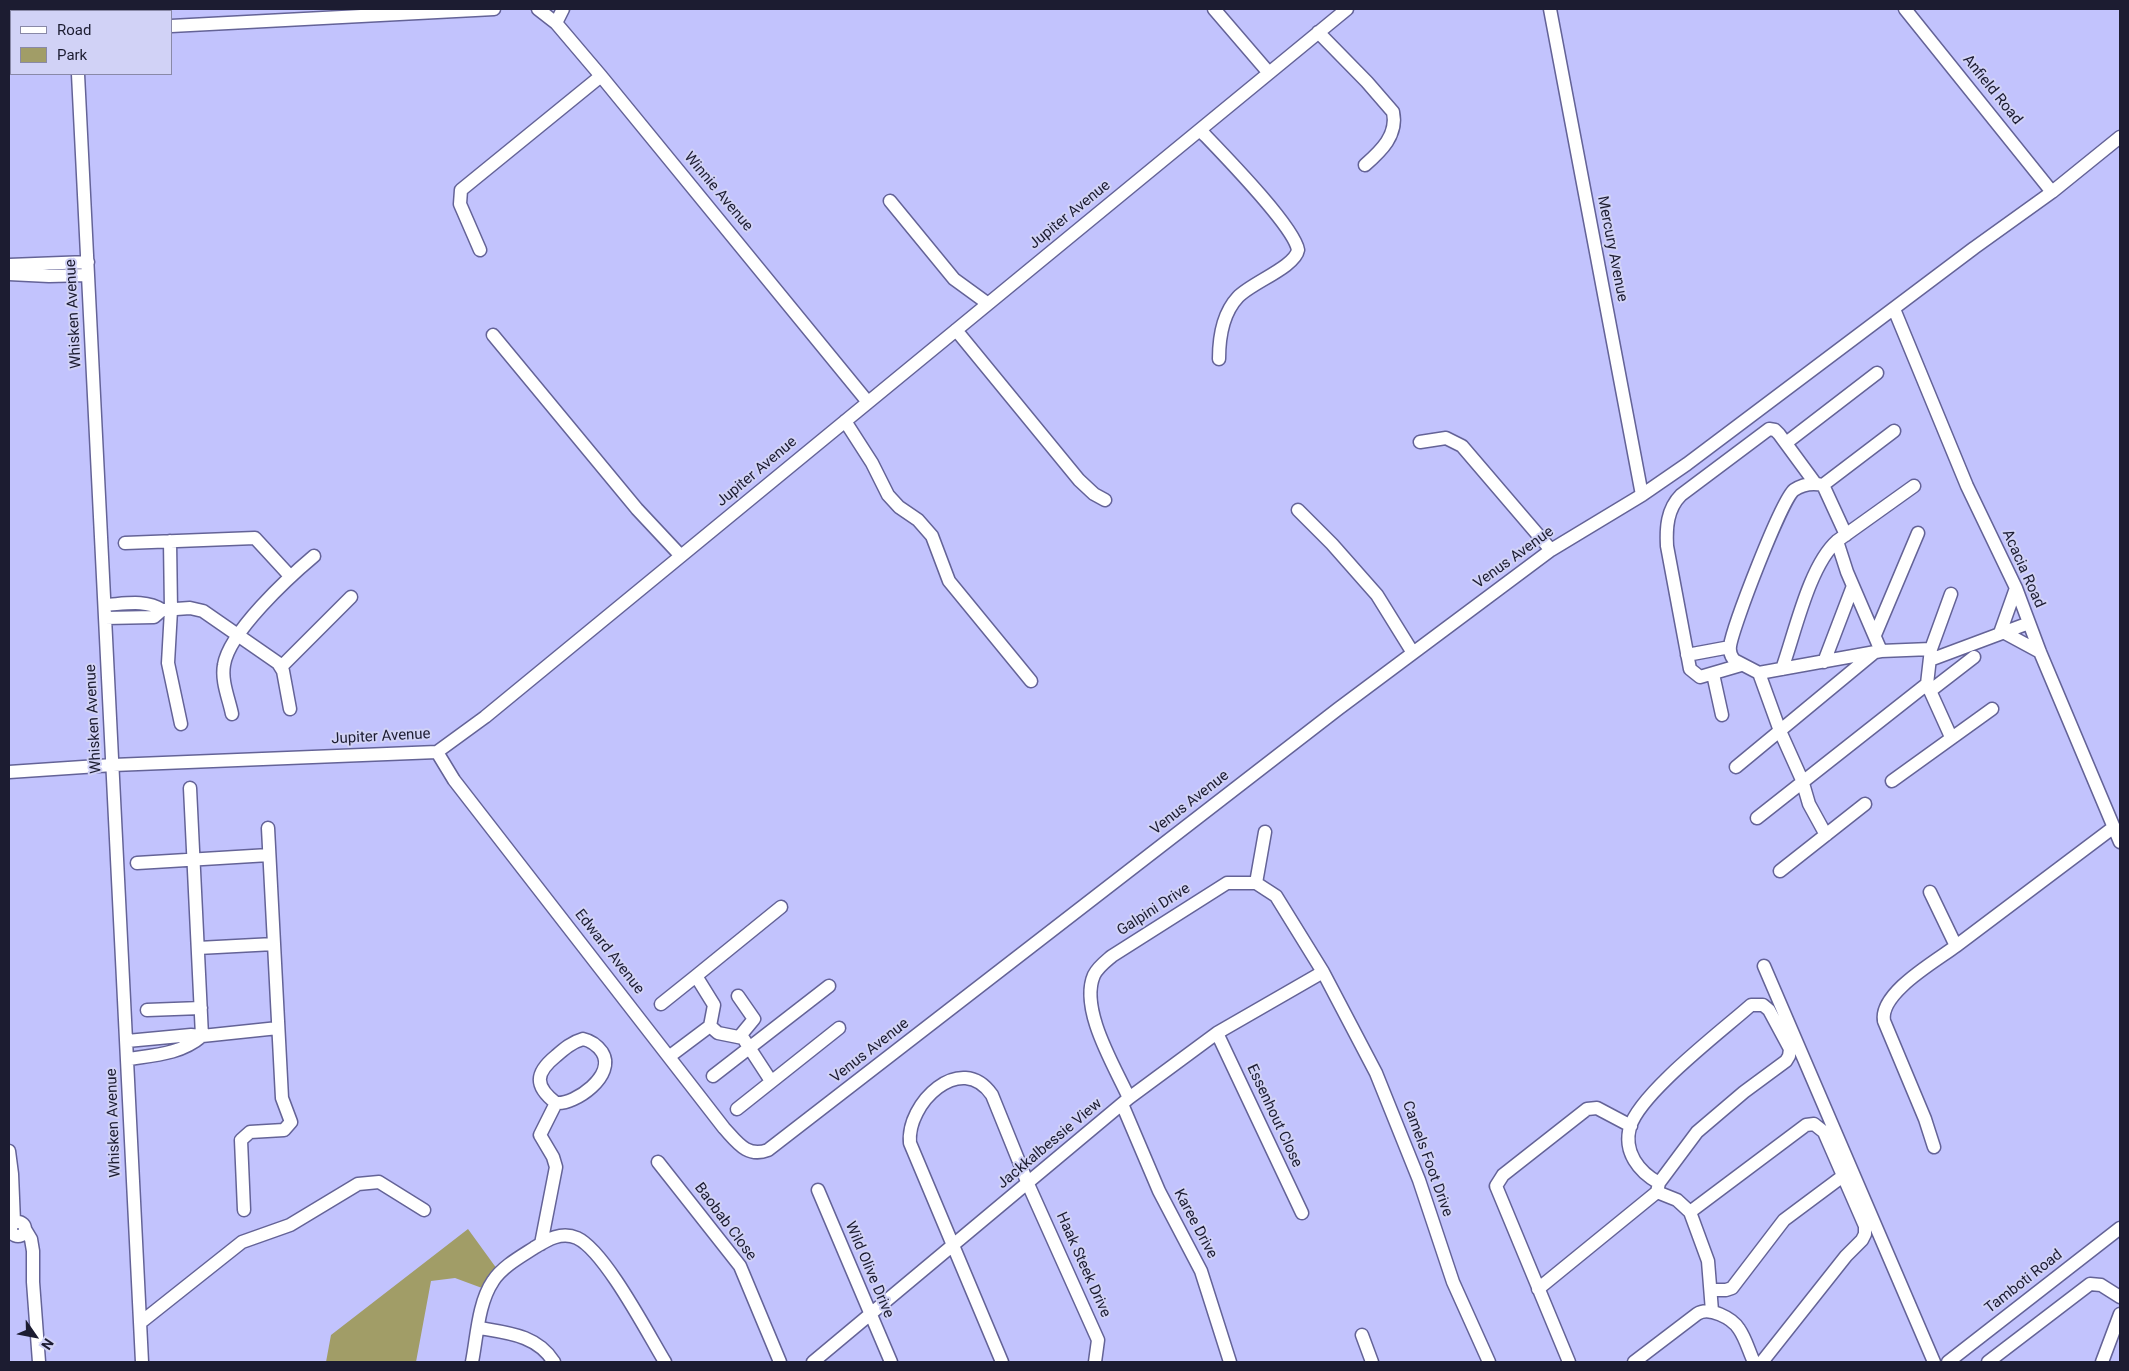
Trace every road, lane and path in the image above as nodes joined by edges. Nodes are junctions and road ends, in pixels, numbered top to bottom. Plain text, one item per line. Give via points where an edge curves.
1 (494, 9) edge
2 (538, 9) edge
3 (563, 9) edge
4 (1214, 9) edge
5 (1347, 9) edge
6 (1550, 9) edge
7 (1905, 9) edge
8 (444, 10) edge
9 (556, 23) junction
10 (172, 26) edge
11 (1318, 32) junction
12 (1269, 73) junction
13 (78, 75) edge
14 (601, 76) junction
15 (1200, 130) junction
16 (2120, 137) edge
17 (1365, 165) dead end
18 (2052, 192) junction
19 (890, 201) dead end
20 (480, 250) dead end
21 (9, 265) edge
22 (88, 268) junction
23 (9, 274) edge
24 (987, 303) junction
25 (1894, 308) junction
26 (956, 330) junction
27 (493, 335) dead end
28 (1219, 359) dead end
29 (1877, 373) dead end
30 (867, 402) junction
31 (845, 421) junction
32 (1894, 431) dead end
33 (1420, 442) dead end
34 (1786, 443) junction
35 (1819, 484) junction
36 (1914, 486) dead end
37 (1642, 495) junction
38 (1105, 500) dead end
39 (1298, 510) dead end
40 (1918, 533) dead end
41 (1841, 538) junction
42 (170, 541) junction
43 (125, 543) dead end
44 (1551, 550) junction
45 (314, 556) dead end
46 (681, 556) junction
47 (290, 576) junction
48 (1853, 586) junction
49 (2016, 588) junction
50 (1951, 594) dead end
51 (351, 597) dead end
52 (131, 604) junction
53 (105, 605) junction
54 (167, 610) junction
55 (105, 618) junction
56 (130, 618) junction
57 (2029, 623) junction
58 (2002, 632) junction
59 (238, 635) junction
60 (1875, 635) junction
61 (1730, 647) junction
62 (1878, 651) junction
63 (2040, 652) junction
64 (1413, 653) junction
65 (1930, 654) junction
66 (1688, 655) junction
67 (1974, 657) dead end
68 (1824, 662) junction
69 (1741, 665) junction
70 (281, 667) junction
71 (1782, 669) junction
72 (1760, 673) junction
73 (1713, 674) junction
74 (1031, 681) dead end
75 (1928, 688) junction
76 (290, 709) dead end
77 (1992, 709) dead end
78 (232, 714) dead end
79 (1722, 715) dead end
80 (181, 724) dead end
81 (1780, 731) junction
82 (1951, 737) junction
83 (437, 752) junction
84 (113, 765) junction
85 (1736, 767) dead end
86 (9, 772) edge
87 (1802, 780) junction
88 (1892, 782) dead end
89 (190, 788) dead end
90 (1865, 804) dead end
91 (1757, 818) dead end
92 (268, 828) dead end
93 (2114, 828) junction
94 (1266, 832) dead end
95 (1826, 835) junction
96 (2120, 842) edge
97 (270, 855) junction
98 (193, 859) junction
99 (137, 862) dead end
100 (1780, 872) dead end
101 (1256, 883) junction
102 (1930, 892) dead end
103 (781, 907) dead end
104 (274, 944) junction
105 (1956, 946) junction
106 (198, 948) junction
107 (1764, 966) dead end
108 (1323, 972) junction
109 (696, 976) junction
110 (829, 986) dead end
111 (738, 996) dead end
112 (661, 1004) dead end
113 (201, 1008) junction
114 (147, 1010) dead end
115 (710, 1026) junction
116 (278, 1028) junction
117 (839, 1028) dead end
118 (1217, 1033) junction
119 (202, 1036) junction
120 (740, 1036) junction
121 (127, 1041) junction
122 (749, 1047) junction
123 (670, 1056) junction
124 (128, 1058) junction
125 (713, 1076) dead end
126 (771, 1081) junction
127 (1126, 1101) junction
128 (556, 1103) junction
129 (737, 1109) dead end
130 (1631, 1126) junction
131 (1934, 1147) dead end
132 (768, 1150) joint
133 (9, 1151) edge
134 (658, 1162) dead end
135 (1843, 1176) junction
136 (1028, 1184) junction
137 (1658, 1188) junction
138 (818, 1190) dead end
139 (244, 1210) dead end
140 (424, 1210) dead end
141 (1690, 1212) junction
142 (1302, 1213) dead end
143 (2120, 1228) edge
144 (16, 1230) edge
145 (541, 1244) junction
146 (954, 1245) junction
147 (1538, 1289) junction
148 (1712, 1290) junction
149 (2120, 1297) edge
150 (1712, 1311) junction
151 (871, 1314) junction
152 (2120, 1314) edge
153 (140, 1323) junction
154 (479, 1328) junction
155 (1362, 1335) dead end
156 (39, 1362) edge
157 (142, 1362) edge
158 (472, 1362) edge
159 (554, 1362) edge
160 (665, 1362) edge
161 (780, 1362) edge
162 (813, 1362) edge
163 (891, 1362) edge
164 (1002, 1362) edge
165 (1095, 1362) edge
166 (1230, 1362) edge
167 (1372, 1362) edge
168 (1489, 1362) edge
169 (1569, 1362) edge
170 (1634, 1362) edge
171 (1754, 1362) edge
172 (1762, 1362) edge
173 (1934, 1362) edge
174 (1948, 1362) edge
175 (1988, 1362) edge
176 (2102, 1362) edge

1 - 8 street
2 - 9 street, Winnie Avenue
3 - 9 street
4 - 12 street
5 - 11 street, Jupiter Avenue
6 - 37 street, Mercury Avenue
7 - 18 street, Anfield Road
8 - 10 street
9 - 14 street, Winnie Avenue
11 - 12 street, Jupiter Avenue
11 - 17 street via 1393,112 1388,140
12 - 15 street, Jupiter Avenue
13 - 22 street, Whisken Avenue
14 - 20 street via 463,188 460,204
14 - 30 street, Winnie Avenue
15 - 24 street, Jupiter Avenue
15 - 28 street via 1266,202 1298,250 1292,261 1246,290 1232,304 1222,330
16 - 18 street, Venus Avenue
18 - 25 street, Venus Avenue
19 - 24 street via 954,279
21 - 22 street
22 - 23 street via 49,276
22 - 53 street, Whisken Avenue
24 - 26 street, Jupiter Avenue
25 - 37 street, Venus Avenue
25 - 49 street, Acacia Road via 1967,486
26 - 30 street, Jupiter Avenue
26 - 38 street via 1078,480
27 - 46 street via 636,509
29 - 34 street
30 - 31 street, Jupiter Avenue
31 - 46 street, Jupiter Avenue
31 - 74 street via 888,494 932,536 949,581
32 - 35 street
33 - 44 street via 1446,438 1462,446
34 - 35 street
34 - 66 street via 1775,430 1766,430 1681,495 1672,508 1666,529 1667,546
35 - 41 street
35 - 61 street via 1794,490 1785,502 1754,575
36 - 41 street
37 - 44 street, Venus Avenue
39 - 64 street via 1377,595
40 - 60 street
41 - 48 street
41 - 71 street via 1827,551 1816,569
42 - 43 street
42 - 47 street via 255,538
42 - 54 street
44 - 64 street, Venus Avenue
45 - 47 street
46 - 83 street, Jupiter Avenue via 485,717
47 - 59 street
48 - 60 street
48 - 68 street
49 - 57 street, Acacia Road
49 - 58 street
50 - 65 street
51 - 70 street
52 - 53 street
52 - 54 street via 154,605
52 - 56 street
53 - 55 street, Whisken Avenue
54 - 56 street via 154,617
54 - 59 street via 190,608 203,611
54 - 80 street via 168,663
55 - 56 street
55 - 84 street, Whisken Avenue
57 - 58 street
57 - 63 street, Acacia Road
58 - 63 street
58 - 65 street
59 - 70 street
59 - 78 street via 224,670
60 - 62 street
61 - 66 street
61 - 69 street via 1731,656
62 - 65 street
62 - 68 street
62 - 81 street
63 - 93 street, Acacia Road
64 - 132 street, Venus Avenue
65 - 75 street
66 - 73 street via 1690,670 1696,676
67 - 75 street
68 - 71 street
69 - 72 street
69 - 73 street
70 - 76 street
71 - 72 street
72 - 81 street
73 - 79 street
75 - 82 street
75 - 87 street
77 - 82 street
81 - 85 street
81 - 87 street
82 - 88 street
83 - 84 street, Jupiter Avenue
83 - 123 street, Edward Avenue via 454,780
84 - 86 street, Jupiter Avenue
84 - 121 street, Whisken Avenue
87 - 91 street
87 - 95 street via 1809,804
89 - 98 street
90 - 95 street
92 - 97 street
93 - 96 street, Acacia Road
93 - 105 street
94 - 101 street
95 - 100 street
97 - 98 street
97 - 104 street
98 - 99 street
98 - 106 street
101 - 108 street via 1269,890 1282,904
101 - 127 street, Galpini Drive via 1231,882 1221,886 1112,956 1097,970 1091,988 1092,1012
102 - 105 street
103 - 109 street
104 - 106 street
104 - 116 street
105 - 131 street via 1904,985 1889,999 1883,1012
106 - 113 street
107 - 173 street
108 - 118 street, Jackkalbessie View
108 - 168 street, Camels Foot Drive via 1376,1073 1418,1180 1452,1282
109 - 112 street
109 - 115 street via 714,1005
110 - 122 street
111 - 120 street via 754,1019
113 - 114 street
113 - 119 street
115 - 120 street via 718,1033
115 - 123 street
116 - 119 street
116 - 139 street via 282,1098 291,1122 284,1130 250,1132 241,1140
117 - 126 street
118 - 127 street, Jackkalbessie View
118 - 142 street, Essenhout Close
119 - 121 street
119 - 124 street via 190,1046
120 - 122 street
121 - 124 street, Whisken Avenue
122 - 125 street
122 - 126 street
123 - 132 street, Edward Avenue via 742,1147 754,1153
124 - 153 street, Whisken Avenue
126 - 129 street
127 - 136 street, Jackkalbessie View
127 - 166 street, Karee Drive via 1159,1191 1201,1272
128 - 128 street via 539,1080 544,1066 578,1040 597,1045 606,1061 602,1077 566,1102
128 - 145 street via 540,1135 556,1167
130 - 137 street via 1628,1140 1634,1160
130 - 137 street via 1635,1117 1683,1063 1751,1005 1760,1003 1769,1010 1790,1050 1786,1062 1697,1132
130 - 147 street via 1597,1108 1586,1109 1498,1180 1498,1194
133 - 144 street
134 - 161 street, Baobab Close via 740,1266
135 - 141 street via 1824,1132 1809,1124
135 - 148 street via 1784,1220 1732,1288
135 - 172 street via 1865,1226 1864,1237
136 - 146 street, Jackkalbessie View
136 - 146 street, Haak Steek Drive via 987,1088 975,1079 961,1078 947,1082 933,1092 912,1123 910,1143
136 - 165 street, Haak Steek Drive via 1098,1340
137 - 141 street
137 - 147 street
138 - 151 street, Wild Olive Drive
140 - 153 street via 379,1182 358,1184 290,1225 242,1242
141 - 148 street via 1708,1261
143 - 174 street, Tamboti Road
144 - 156 street via 33,1251
145 - 154 street via 513,1262 493,1281 483,1305
145 - 160 street via 563,1236 576,1238 587,1246 604,1266
146 - 151 street, Jackkalbessie View
146 - 164 street
147 - 169 street
148 - 150 street
149 - 175 street via 2101,1285 2090,1284
150 - 170 street via 1697,1314
150 - 171 street via 1738,1327
151 - 162 street, Jackkalbessie View
151 - 163 street, Wild Olive Drive
152 - 176 street
153 - 157 street, Whisken Avenue
154 - 158 street
154 - 159 street via 527,1338 541,1346
155 - 167 street

